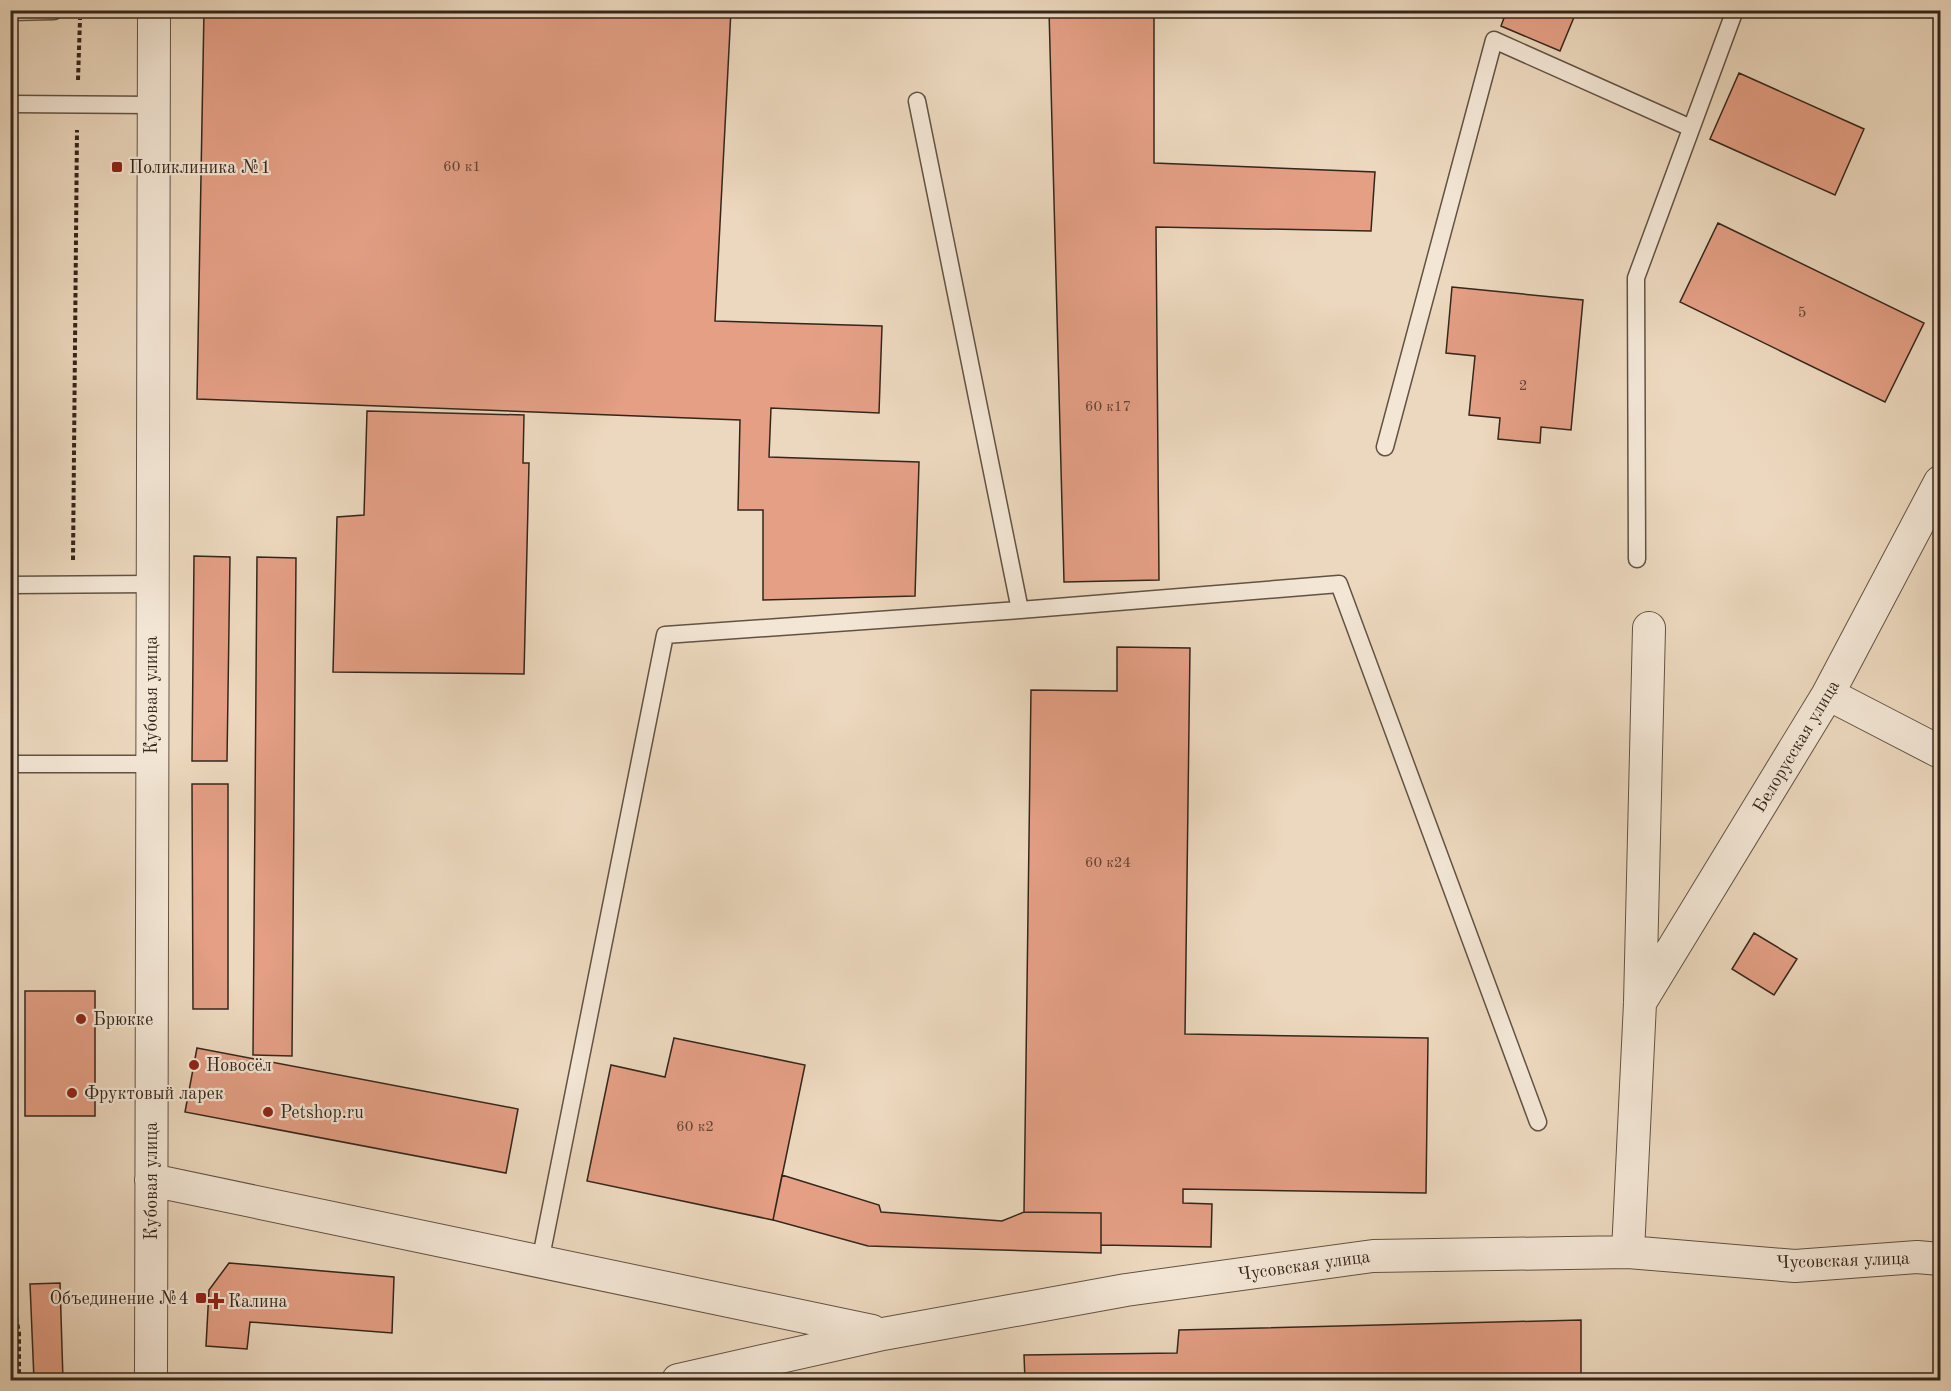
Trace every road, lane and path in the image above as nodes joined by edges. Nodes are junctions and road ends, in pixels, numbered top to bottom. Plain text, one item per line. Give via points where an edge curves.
1 (62, 10) edge
2 (80, 10) edge
3 (154, 10) edge
4 (1735, 10) edge
5 (54, 11) edge
6 (10, 12) edge
7 (917, 101) dead end
8 (10, 104) edge
9 (78, 105) junction
10 (154, 105) junction
11 (1691, 128) junction
12 (1384, 447) dead end
13 (1941, 482) edge
14 (1637, 559) dead end
15 (151, 584) junction
16 (10, 585) edge
17 (72, 585) junction
18 (1020, 610) junction
19 (1649, 627) dead end
20 (1828, 694) junction
21 (1941, 752) edge
22 (10, 764) edge
23 (151, 764) junction
24 (1640, 1003) junction
25 (1538, 1122) dead end
26 (151, 1180) junction
27 (10, 1190) edge
28 (1628, 1252) junction
29 (1941, 1259) edge
30 (540, 1262) junction
31 (883, 1334) junction
32 (19, 1380) edge
33 (151, 1380) edge
34 (678, 1380) edge

1 - 5 lane
2 - 9 path
3 - 10 street, Кубовая улица
4 - 11 lane
5 - 6 lane
7 - 18 lane
8 - 9 lane
9 - 10 lane
9 - 17 path
10 - 15 street, Кубовая улица
11 - 12 lane via 1494,40
11 - 14 lane via 1636,278
13 - 20 street, Белорусская улица
15 - 17 lane
15 - 23 street, Кубовая улица
16 - 17 lane
18 - 25 lane via 1339,584
18 - 30 lane via 665,635
19 - 24 street
20 - 21 street
20 - 24 street, Белорусская улица
22 - 23 lane
23 - 26 street, Кубовая улица
24 - 28 street
26 - 30 street
26 - 33 street, Кубовая улица
27 - 32 path via 12,1296 19,1333
28 - 29 street, Чусовская улица via 1795,1266 1917,1257
28 - 31 street, Чусовская улица via 1373,1256 1126,1290
30 - 31 street
31 - 34 street, Чусовская улица

